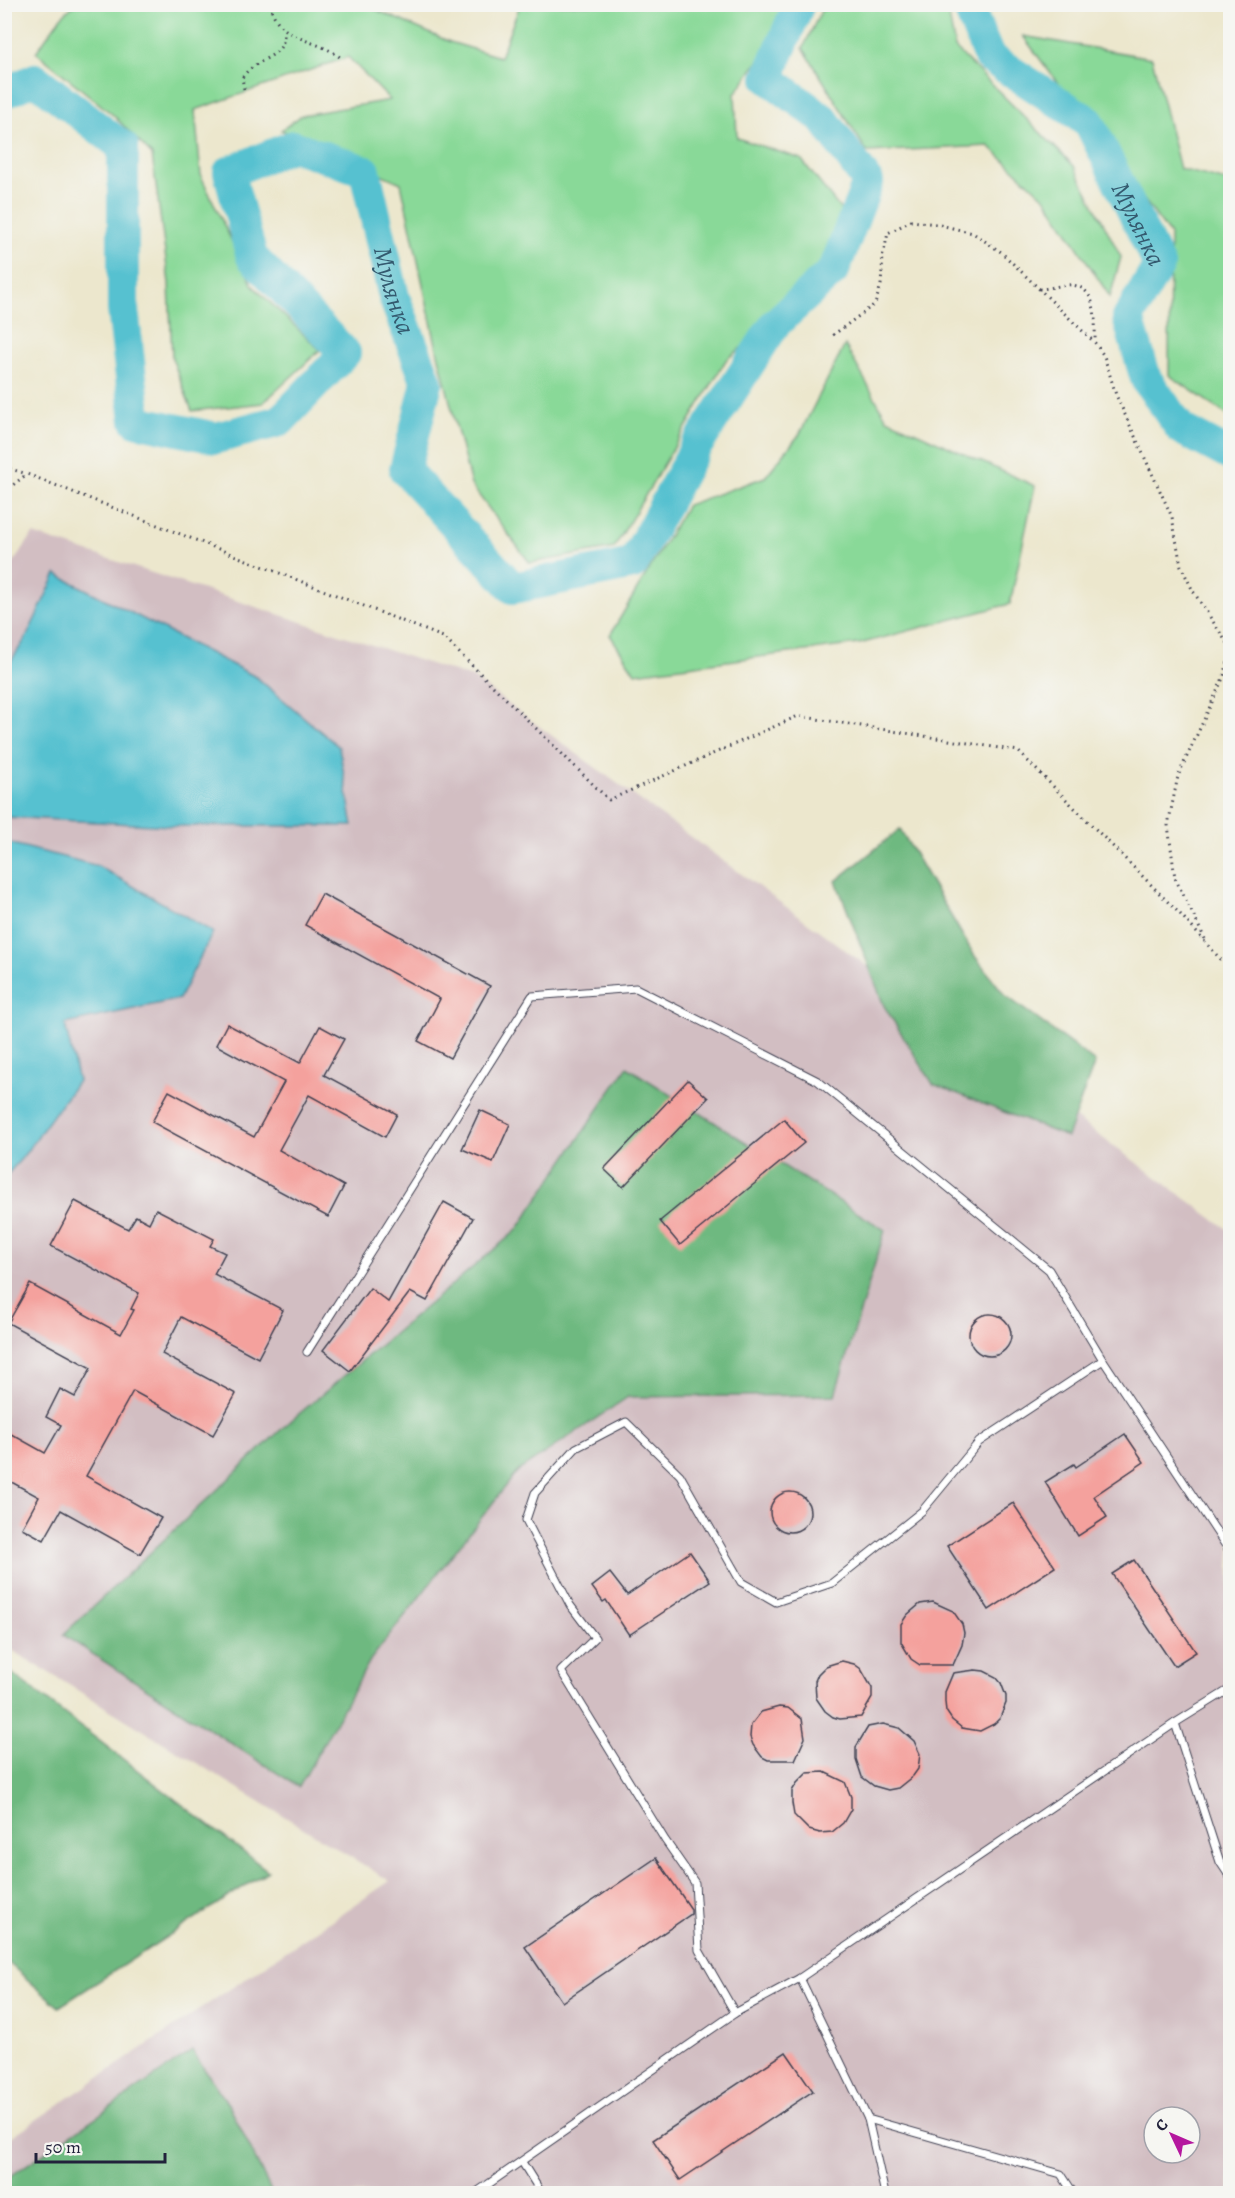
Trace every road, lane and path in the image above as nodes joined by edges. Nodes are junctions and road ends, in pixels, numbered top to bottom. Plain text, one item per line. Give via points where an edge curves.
1 (270, 4) edge
2 (284, 30) junction
3 (342, 59) dead end
4 (244, 89) dead end
5 (1037, 288) junction
6 (833, 335) dead end
7 (1095, 343) junction
8 (4, 466) edge
9 (27, 474) junction
10 (4, 492) edge
11 (1230, 645) edge
12 (1230, 654) edge
13 (1209, 946) junction
14 (1230, 970) edge
15 (307, 1352) dead end
16 (1103, 1360) junction
17 (1230, 1552) edge
18 (1230, 1689) edge
19 (1174, 1723) junction
20 (1230, 1877) edge
21 (800, 1978) junction
22 (735, 2013) junction
23 (868, 2119) junction
24 (522, 2162) junction
25 (474, 2193) edge
26 (542, 2193) edge
27 (885, 2193) edge
28 (1074, 2193) edge

1 - 2 path
2 - 3 path via 335,52
2 - 4 path via 285,41 279,51 248,69 242,78
5 - 6 path via 1000,252 973,233 911,221 888,233 875,304
5 - 7 path
5 - 7 path via 1078,286 1088,295 1094,306
7 - 11 path via 1172,517 1181,566
8 - 9 path
9 - 10 path
9 - 13 path via 443,637 609,800 798,716 1018,751
12 - 13 path via 1224,676 1178,776 1168,825 1175,878
13 - 14 path
15 - 16 lane via 532,996 636,988 818,1081 1049,1270
16 - 17 lane
16 - 22 lane via 979,1442 922,1511 832,1583 776,1602 741,1582 680,1475 626,1422 576,1448 535,1492 526,1520 570,1605 595,1638 561,1671 695,1883 699,1950
18 - 19 lane
19 - 20 lane via 1221,1862
19 - 21 lane
21 - 22 lane
21 - 23 lane
22 - 24 lane
23 - 27 lane
23 - 28 lane via 1061,2174
24 - 25 lane
24 - 26 lane

